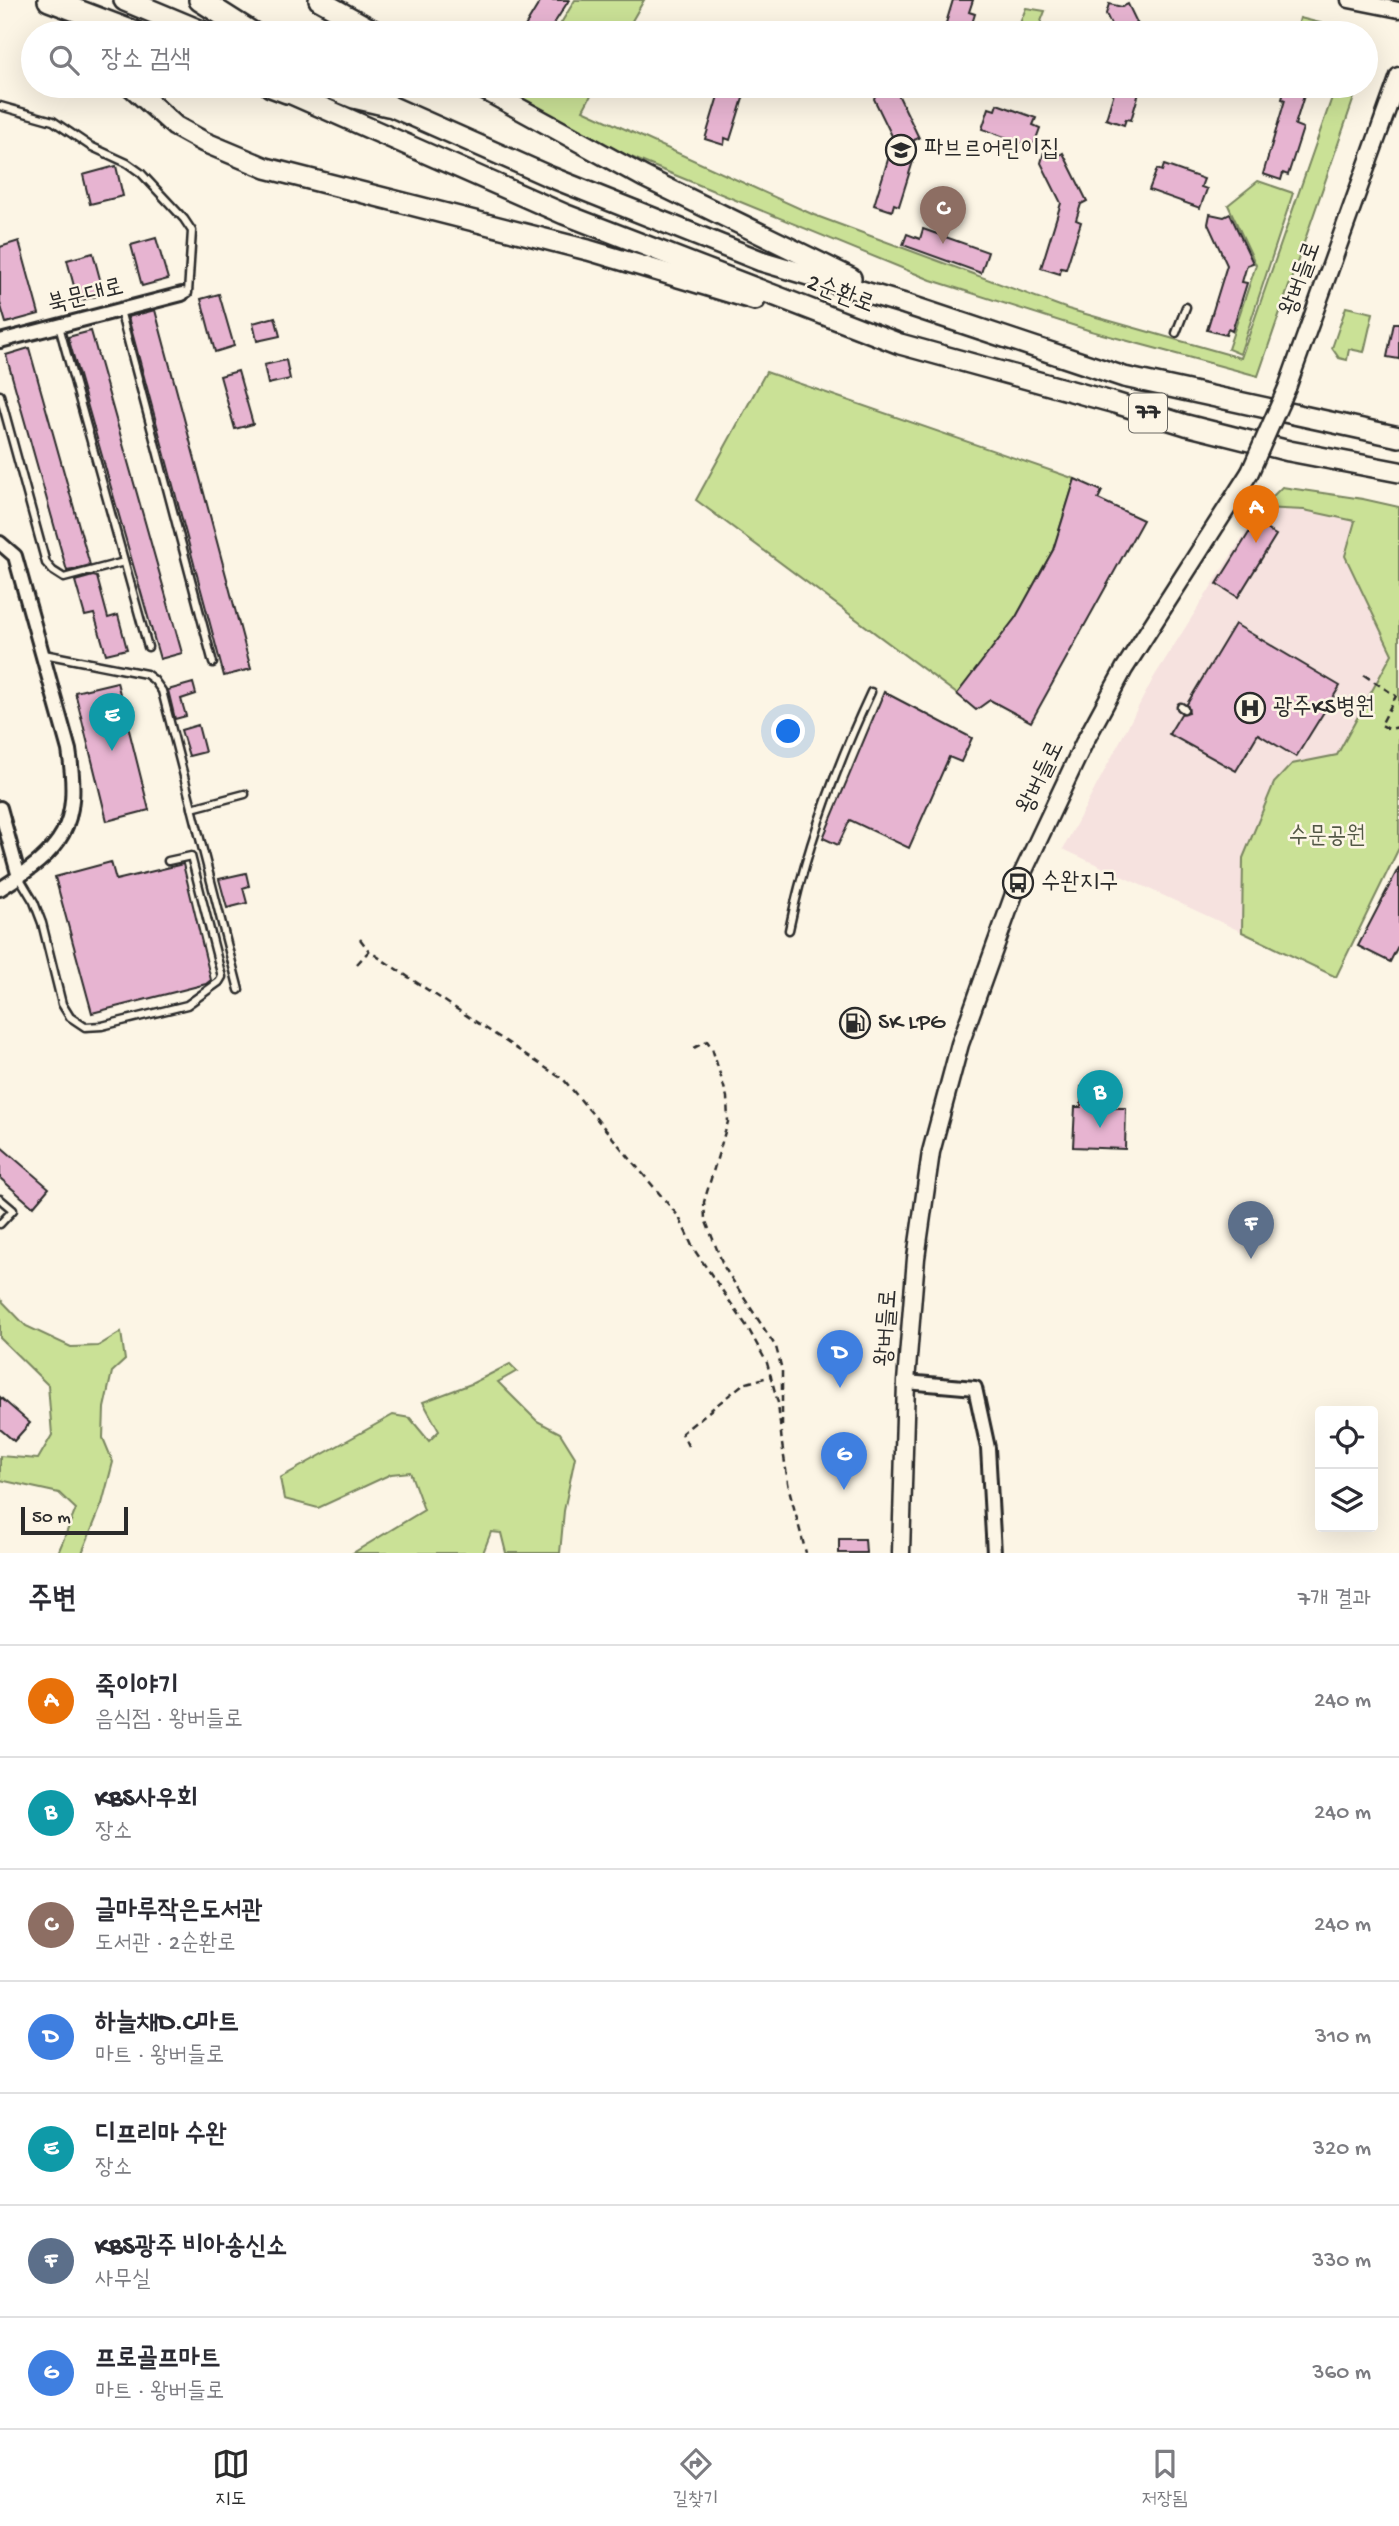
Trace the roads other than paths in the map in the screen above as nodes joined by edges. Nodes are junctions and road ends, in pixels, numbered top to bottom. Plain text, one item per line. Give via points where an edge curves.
1 (49, 0) edge
2 (76, 0) edge
3 (125, 0) edge
4 (200, 0) edge
5 (319, 0) edge
6 (1349, 0) edge
7 (1399, 10) edge
8 (104, 21) edge
9 (124, 21) edge
10 (175, 21) edge
11 (233, 21) edge
12 (357, 21) edge
13 (1399, 76) edge
14 (144, 98) edge
15 (300, 98) edge
16 (358, 98) edge
17 (375, 98) edge
18 (500, 98) edge
19 (388, 105) junction
20 (0, 106) edge
21 (182, 294) joint
22 (905, 304) junction
23 (1186, 307) dead end
24 (120, 310) junction
25 (59, 326) junction
26 (1176, 333) dead end
27 (0, 341) edge
28 (900, 344) junction
29 (0, 395) edge
30 (1399, 438) edge
31 (1399, 472) edge
32 (0, 543) edge
33 (124, 562) junction
34 (148, 647) dead end
35 (42, 654) junction
36 (213, 663) dead end
37 (872, 692) dead end
38 (245, 794) dead end
39 (0, 808) edge
40 (192, 808) junction
41 (168, 861) dead end
42 (19, 877) junction
43 (0, 889) edge
44 (789, 930) dead end
45 (239, 990) dead end
46 (0, 1199) edge
47 (0, 1224) edge
48 (906, 1382) junction
49 (901, 1553) edge
50 (995, 1553) edge

1 - 8 highway
2 - 9 highway
3 - 10 highway
4 - 11 highway
5 - 12 highway
6 - 7 street
13 - 48 main road, 왕버들로, bridge via 1287,388 1250,472 1124,669 1018,883 960,1044 931,1152
14 - 28 highway via 175,126 266,168 588,250
15 - 28 highway, 2순환로 via 564,214
16 - 19 highway
17 - 19 highway
18 - 22 highway via 645,177
19 - 22 highway, 2순환로 via 548,176 761,261
20 - 21 lane via 52,121 141,173 192,231 188,293
21 - 24 street, 북문대로
22 - 30 highway, 2순환로 / 77 via 1124,377
23 - 26 lane
24 - 25 street, 북문대로
24 - 36 lane
25 - 27 street, 북문대로
25 - 33 lane
28 - 31 highway, 2순환로 / 77 via 1186,425
29 - 33 lane via 47,564 64,578
32 - 35 street via 15,556
33 - 34 lane
35 - 40 lane via 146,674 154,680 162,691
35 - 42 street via 69,750 73,800 59,841
37 - 44 lane via 828,796
38 - 40 lane
39 - 42 street
40 - 45 lane
41 - 42 lane via 191,856 222,977 187,1005 102,1027 85,1027 70,1017 62,1004 42,923
42 - 43 street
46 - 47 lane via 13,1210
48 - 49 main road, 왕버들로
48 - 50 street via 975,1388 988,1448

